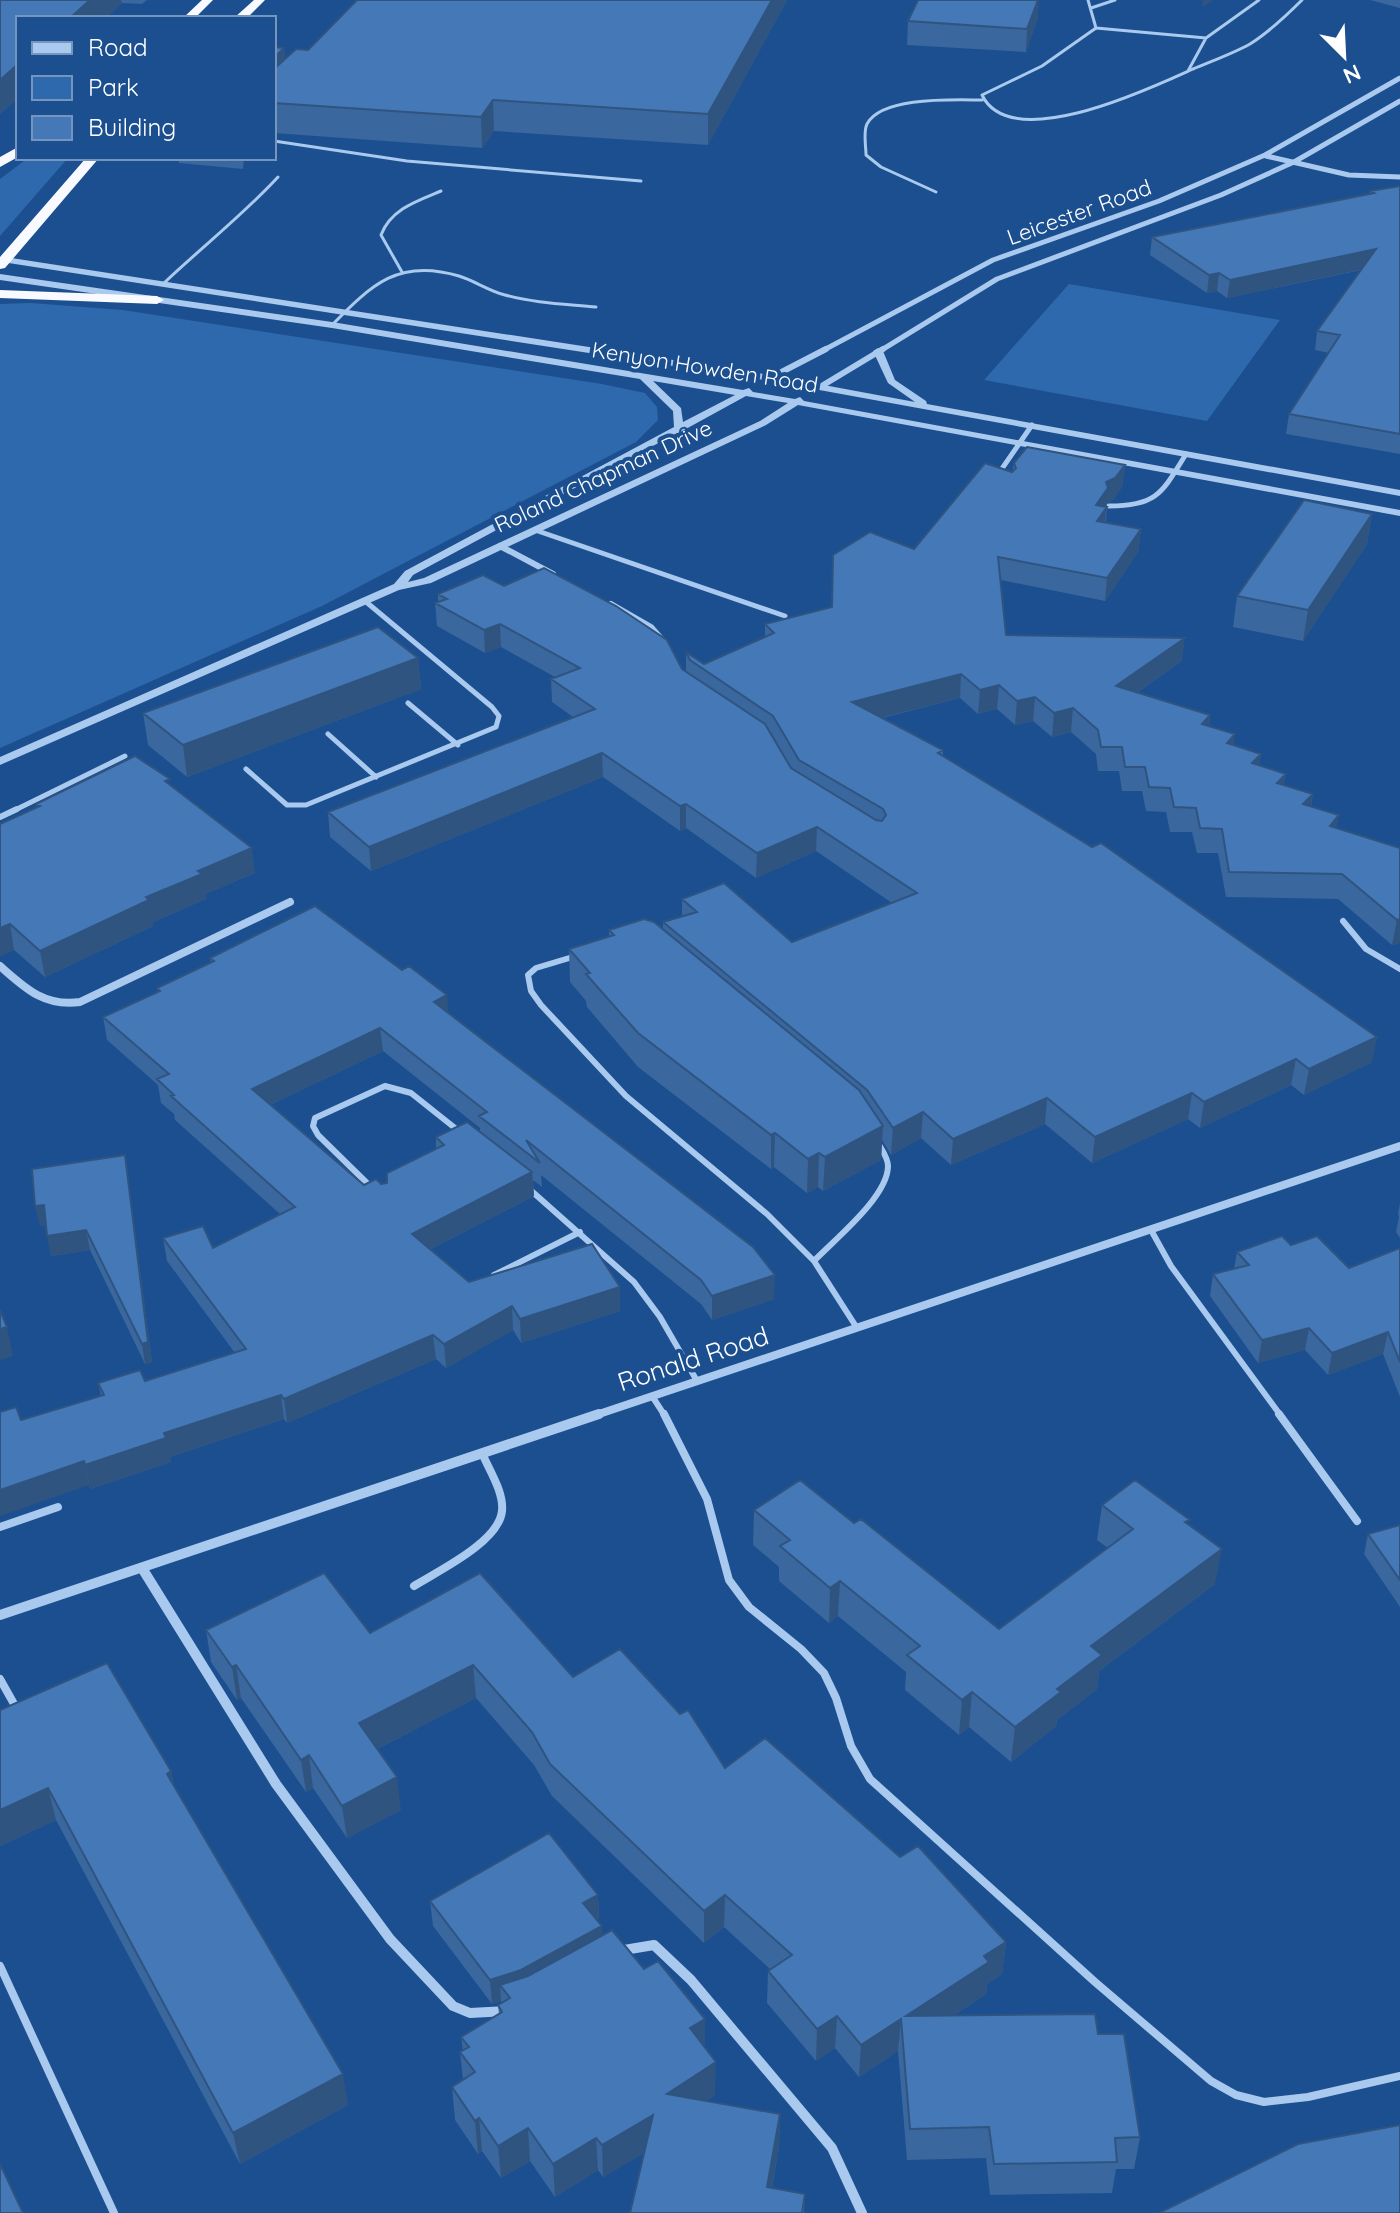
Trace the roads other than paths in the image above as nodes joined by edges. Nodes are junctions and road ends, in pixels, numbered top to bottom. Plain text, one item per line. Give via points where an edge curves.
1 (208, 0) edge
2 (260, 0) edge
3 (1088, 0) edge
4 (1115, 0) edge
5 (1259, 0) edge
6 (1302, 0) edge
7 (1091, 8) junction
8 (191, 16) edge
9 (242, 16) edge
10 (1096, 28) junction
11 (1206, 38) junction
12 (1188, 71) junction
13 (1400, 78) edge
14 (982, 100) junction
15 (1400, 101) edge
16 (276, 141) edge
17 (1265, 155) junction
18 (91, 160) edge
19 (1294, 162) junction
20 (278, 177) dead end
21 (1400, 177) edge
22 (641, 181) dead end
23 (441, 191) dead end
24 (936, 192) dead end
25 (2, 262) edge
26 (402, 272) junction
27 (0, 277) edge
28 (164, 283) junction
29 (0, 294) edge
30 (157, 300) junction
31 (596, 307) dead end
32 (346, 311) junction
33 (332, 325) junction
34 (878, 351) junction
35 (643, 377) junction
36 (770, 378) junction
37 (820, 387) junction
38 (746, 393) junction
39 (797, 402) junction
40 (928, 406) junction
41 (1032, 425) junction
42 (679, 431) junction
43 (1019, 442) junction
44 (1186, 454) junction
45 (1176, 471) junction
46 (1310, 476) junction
47 (995, 479) edge
48 (1400, 493) edge
49 (1299, 494) junction
50 (1109, 506) edge
51 (1400, 513) edge
52 (535, 530) junction
53 (500, 546) junction
54 (559, 577) edge
55 (397, 587) junction
56 (600, 598) edge
57 (365, 601) junction
58 (785, 616) edge
59 (670, 655) edge
60 (408, 703) dead end
61 (328, 734) dead end
62 (458, 745) junction
63 (125, 756) dead end
64 (0, 761) edge
65 (246, 769) dead end
66 (376, 777) junction
67 (0, 817) edge
68 (290, 902) dead end
69 (1343, 921) dead end
70 (579, 955) edge
71 (0, 966) edge
72 (1400, 969) edge
73 (875, 1138) edge
74 (472, 1142) edge
75 (1400, 1146) edge
76 (520, 1181) edge
77 (375, 1191) edge
78 (1151, 1230) junction
79 (580, 1232) junction
80 (814, 1261) junction
81 (481, 1282) edge
82 (857, 1328) junction
83 (697, 1381) junction
84 (652, 1396) junction
85 (482, 1453) junction
86 (58, 1507) dead end
87 (1357, 1521) dead end
88 (0, 1527) edge
89 (142, 1568) junction
90 (414, 1586) dead end
91 (0, 1615) edge
92 (0, 1679) edge
93 (33, 1709) edge
94 (20, 1714) junction
95 (10, 1718) edge
96 (606, 1957) edge
97 (0, 1966) edge
98 (518, 2005) edge
99 (1400, 2076) edge
100 (114, 2213) edge
101 (862, 2213) edge

1 - 8 highway
2 - 9 highway
3 - 7 lane
4 - 7 lane
5 - 11 lane
6 - 12 lane via 1242,48
7 - 10 lane
10 - 11 lane
10 - 14 lane via 1053,60 988,90
11 - 12 lane
12 - 14 lane via 1116,103 1065,115 1010,117 995,113
13 - 17 street, Leicester Road
14 - 24 lane via 892,107 866,125 866,155
15 - 19 street, Leicester Road
16 - 22 lane via 407,161
17 - 19 street
17 - 36 street, Leicester Road via 1159,201 993,260
18 - 25 highway
19 - 21 street via 1370,178
19 - 34 street, Leicester Road via 1221,195 1026,266
20 - 28 lane
23 - 26 lane via 398,212 382,229
25 - 28 street, Kenyon Howden Road
26 - 31 lane via 445,273 503,295
26 - 32 lane via 372,284
27 - 30 street, Kenyon Howden Road
28 - 32 street, Kenyon Howden Road
29 - 30 highway
30 - 33 street, Kenyon Howden Road
32 - 33 lane
32 - 36 street, Kenyon Howden Road
33 - 35 street, Kenyon Howden Road
34 - 37 street, Leicester Road
34 - 40 street via 891,381
35 - 38 street, Kenyon Howden Road
35 - 42 street via 678,410
36 - 37 street, Kenyon Howden Road
36 - 38 street, Roland Chapman Drive
37 - 39 street, Roland Chapman Drive
37 - 40 street, Kenyon Howden Road
38 - 39 street, Kenyon Howden Road
38 - 42 street, Roland Chapman Drive
39 - 43 street, Kenyon Howden Road
39 - 52 street, Roland Chapman Drive
40 - 41 street, Kenyon Howden Road
41 - 43 lane
41 - 44 street, Kenyon Howden Road
42 - 55 street, Roland Chapman Drive via 409,573
43 - 45 street, Kenyon Howden Road
43 - 47 lane
44 - 45 lane
44 - 46 street, Kenyon Howden Road
45 - 49 street, Kenyon Howden Road
45 - 50 lane via 1140,506
46 - 48 street, Kenyon Howden Road
46 - 49 street
49 - 51 street, Kenyon Howden Road
52 - 53 street, Roland Chapman Drive
52 - 58 lane
53 - 54 street
53 - 55 street, Roland Chapman Drive via 427,581
55 - 57 street, Roland Chapman Drive
56 - 59 street via 651,627
57 - 62 lane via 499,716 488,733
57 - 64 street, Roland Chapman Drive
60 - 62 lane
61 - 66 lane
62 - 66 lane
63 - 67 lane
65 - 66 lane via 278,799 297,806
68 - 71 street via 96,997 67,1006 41,1000
69 - 72 lane via 1366,949
70 - 80 lane via 528,975 541,1005 626,1096 767,1214
73 - 80 lane via 887,1159 887,1173 859,1214
74 - 77 lane via 399,1088 385,1086 315,1118 318,1135
75 - 78 street, Ronald Road
76 - 79 lane
78 - 82 street, Ronald Road
78 - 87 lane via 1171,1266
79 - 81 lane
79 - 83 lane via 635,1283
80 - 82 lane
82 - 83 street, Ronald Road
83 - 84 street, Ronald Road
84 - 85 street, Ronald Road
84 - 99 lane via 699,1476 719,1537 722,1565 734,1589 760,1619 809,1654 826,1676 858,1761 882,1789 1095,1982 1211,2081 1236,2095 1264,2102 1308,2097
85 - 89 street, Ronald Road
85 - 90 lane via 503,1509 500,1523 487,1538
86 - 88 lane
89 - 91 street, Ronald Road
89 - 98 street via 276,1784 390,1939 453,2006 489,2014
92 - 94 lane
93 - 94 lane
94 - 95 lane
96 - 101 street via 654,1945 678,1966 832,2148
97 - 100 lane

